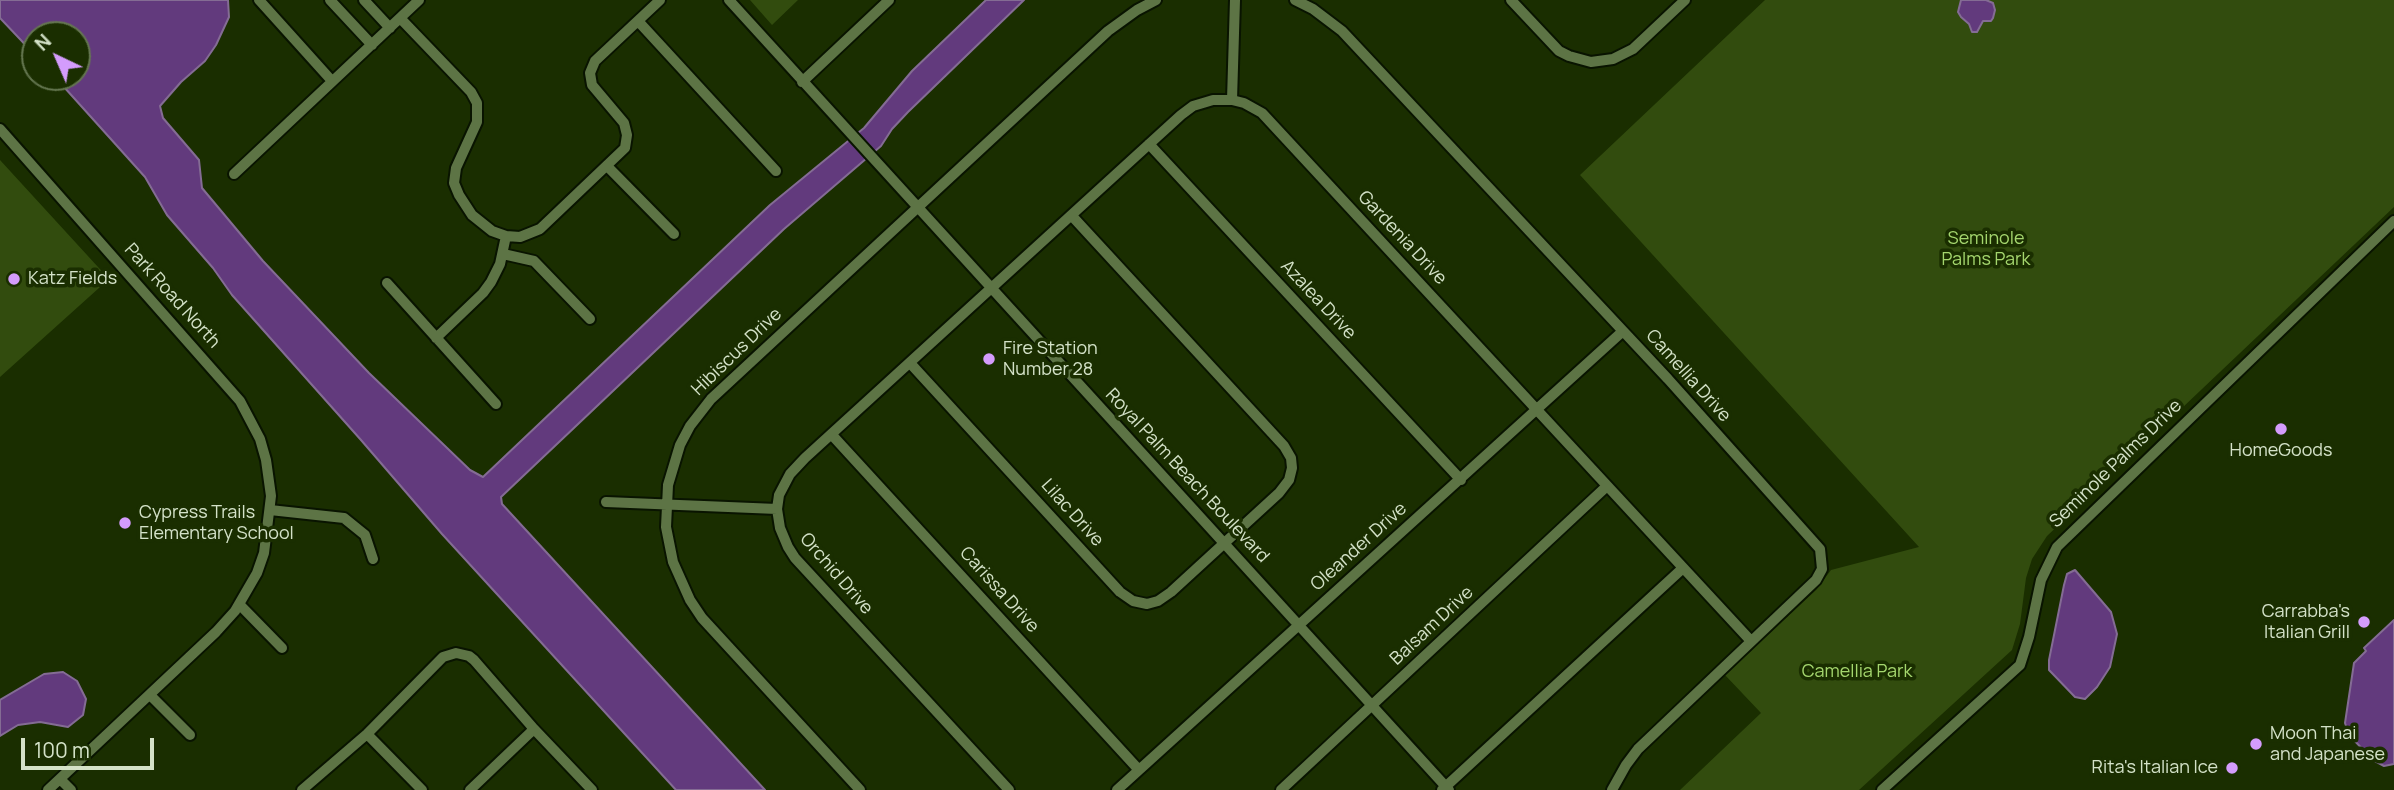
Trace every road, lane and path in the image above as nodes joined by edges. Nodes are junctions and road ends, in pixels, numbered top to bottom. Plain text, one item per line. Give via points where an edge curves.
1 (259, 0) edge
2 (330, 0) edge
3 (364, 0) edge
4 (419, 0) edge
5 (660, 0) edge
6 (729, 0) edge
7 (889, 0) edge
8 (1156, 0) edge
9 (1235, 0) edge
10 (1295, 0) edge
11 (1511, 0) edge
12 (1685, 0) edge
13 (400, 18) junction
14 (638, 21) junction
15 (390, 28) junction
16 (372, 45) junction
17 (332, 81) junction
18 (802, 82) junction
19 (1232, 100) junction
20 (0, 129) edge
21 (1149, 144) junction
22 (607, 166) junction
23 (776, 171) dead end
24 (234, 174) dead end
25 (918, 208) junction
26 (1073, 216) junction
27 (2394, 221) edge
28 (674, 234) dead end
29 (506, 236) junction
30 (503, 254) junction
31 (387, 284) dead end
32 (992, 290) junction
33 (590, 319) dead end
34 (1623, 331) junction
35 (436, 338) junction
36 (911, 363) junction
37 (496, 404) dead end
38 (1537, 410) junction
39 (832, 435) junction
40 (1461, 480) junction
41 (1607, 486) junction
42 (606, 502) dead end
43 (666, 506) junction
44 (777, 509) junction
45 (270, 510) junction
46 (1224, 543) junction
47 (373, 559) dead end
48 (1682, 568) junction
49 (239, 604) junction
50 (1299, 624) junction
51 (1751, 641) junction
52 (282, 648) dead end
53 (150, 695) junction
54 (1373, 706) junction
55 (534, 729) junction
56 (367, 734) junction
57 (190, 735) dead end
58 (1139, 770) junction
59 (60, 779) junction
60 (1446, 789) edge
61 (48, 790) edge
62 (71, 790) edge
63 (302, 790) edge
64 (422, 790) edge
65 (470, 790) edge
66 (592, 790) edge
67 (860, 790) edge
68 (1009, 790) edge
69 (1118, 790) edge
70 (1280, 790) edge
71 (1612, 790) edge
72 (1882, 790) edge

1 - 17 street
2 - 16 street
3 - 15 street
4 - 13 street
5 - 14 street
6 - 18 street, Royal Palm Beach Boulevard
7 - 18 street
8 - 25 street via 1108,31
9 - 19 street
10 - 34 street, Camellia Drive via 1342,31
11 - 12 street via 1559,51 1591,62 1613,59 1633,49
13 - 15 street
13 - 29 street via 475,97 477,122 458,161 454,183 472,215
14 - 22 street via 595,61 590,73 592,85 626,129 625,148
14 - 23 street
15 - 16 street
16 - 17 street
17 - 24 street
18 - 25 street, Royal Palm Beach Boulevard
19 - 21 street via 1193,106
19 - 38 street, Gardenia Drive via 1262,113
20 - 45 street, Park Road North via 240,401 266,460
21 - 26 street
21 - 40 street, Azalea Drive
22 - 28 street
22 - 29 street via 540,229 520,237
25 - 32 street, Royal Palm Beach Boulevard
25 - 43 street, Hibiscus Drive via 711,399 680,445
26 - 32 street
26 - 46 street, Lilac Drive via 1291,458 1289,480 1279,493
27 - 72 street, Seminole Palms Drive via 2057,547 2041,580 2020,665
29 - 30 street
30 - 33 street via 534,261
30 - 35 street via 483,293
31 - 35 street
32 - 36 street
32 - 46 street, Royal Palm Beach Boulevard
34 - 38 street, Oleander Drive
34 - 51 street, Camellia Drive via 1820,549 1822,569 1816,580
35 - 37 street
36 - 39 street
36 - 46 street, Lilac Drive via 1133,601 1158,601
38 - 40 street, Oleander Drive
38 - 41 street, Gardenia Drive
39 - 44 street via 790,474
39 - 58 street, Carissa Drive
40 - 50 street, Oleander Drive
41 - 48 street, Gardenia Drive
41 - 54 street, Balsam Drive
42 - 43 street
43 - 44 street
43 - 67 street, Hibiscus Drive via 673,562 702,618
44 - 68 street, Orchid Drive via 783,538 795,558
45 - 47 street via 344,518 365,534
45 - 49 street, Park Road North via 264,553
46 - 50 street, Royal Palm Beach Boulevard
48 - 51 street, Gardenia Drive
48 - 60 street
49 - 52 street
49 - 53 street, Park Road North
50 - 54 street, Royal Palm Beach Boulevard
50 - 58 street, Oleander Drive
51 - 71 street, Camellia Drive via 1638,749
53 - 57 street
53 - 59 street, Park Road North
54 - 60 street, Royal Palm Beach Boulevard
54 - 70 street, Balsam Drive
55 - 56 street via 474,660 456,653 443,657
55 - 65 street
55 - 66 street
56 - 63 street
56 - 64 street
58 - 69 street, Oleander Drive
59 - 61 street, Park Road North
59 - 62 street

